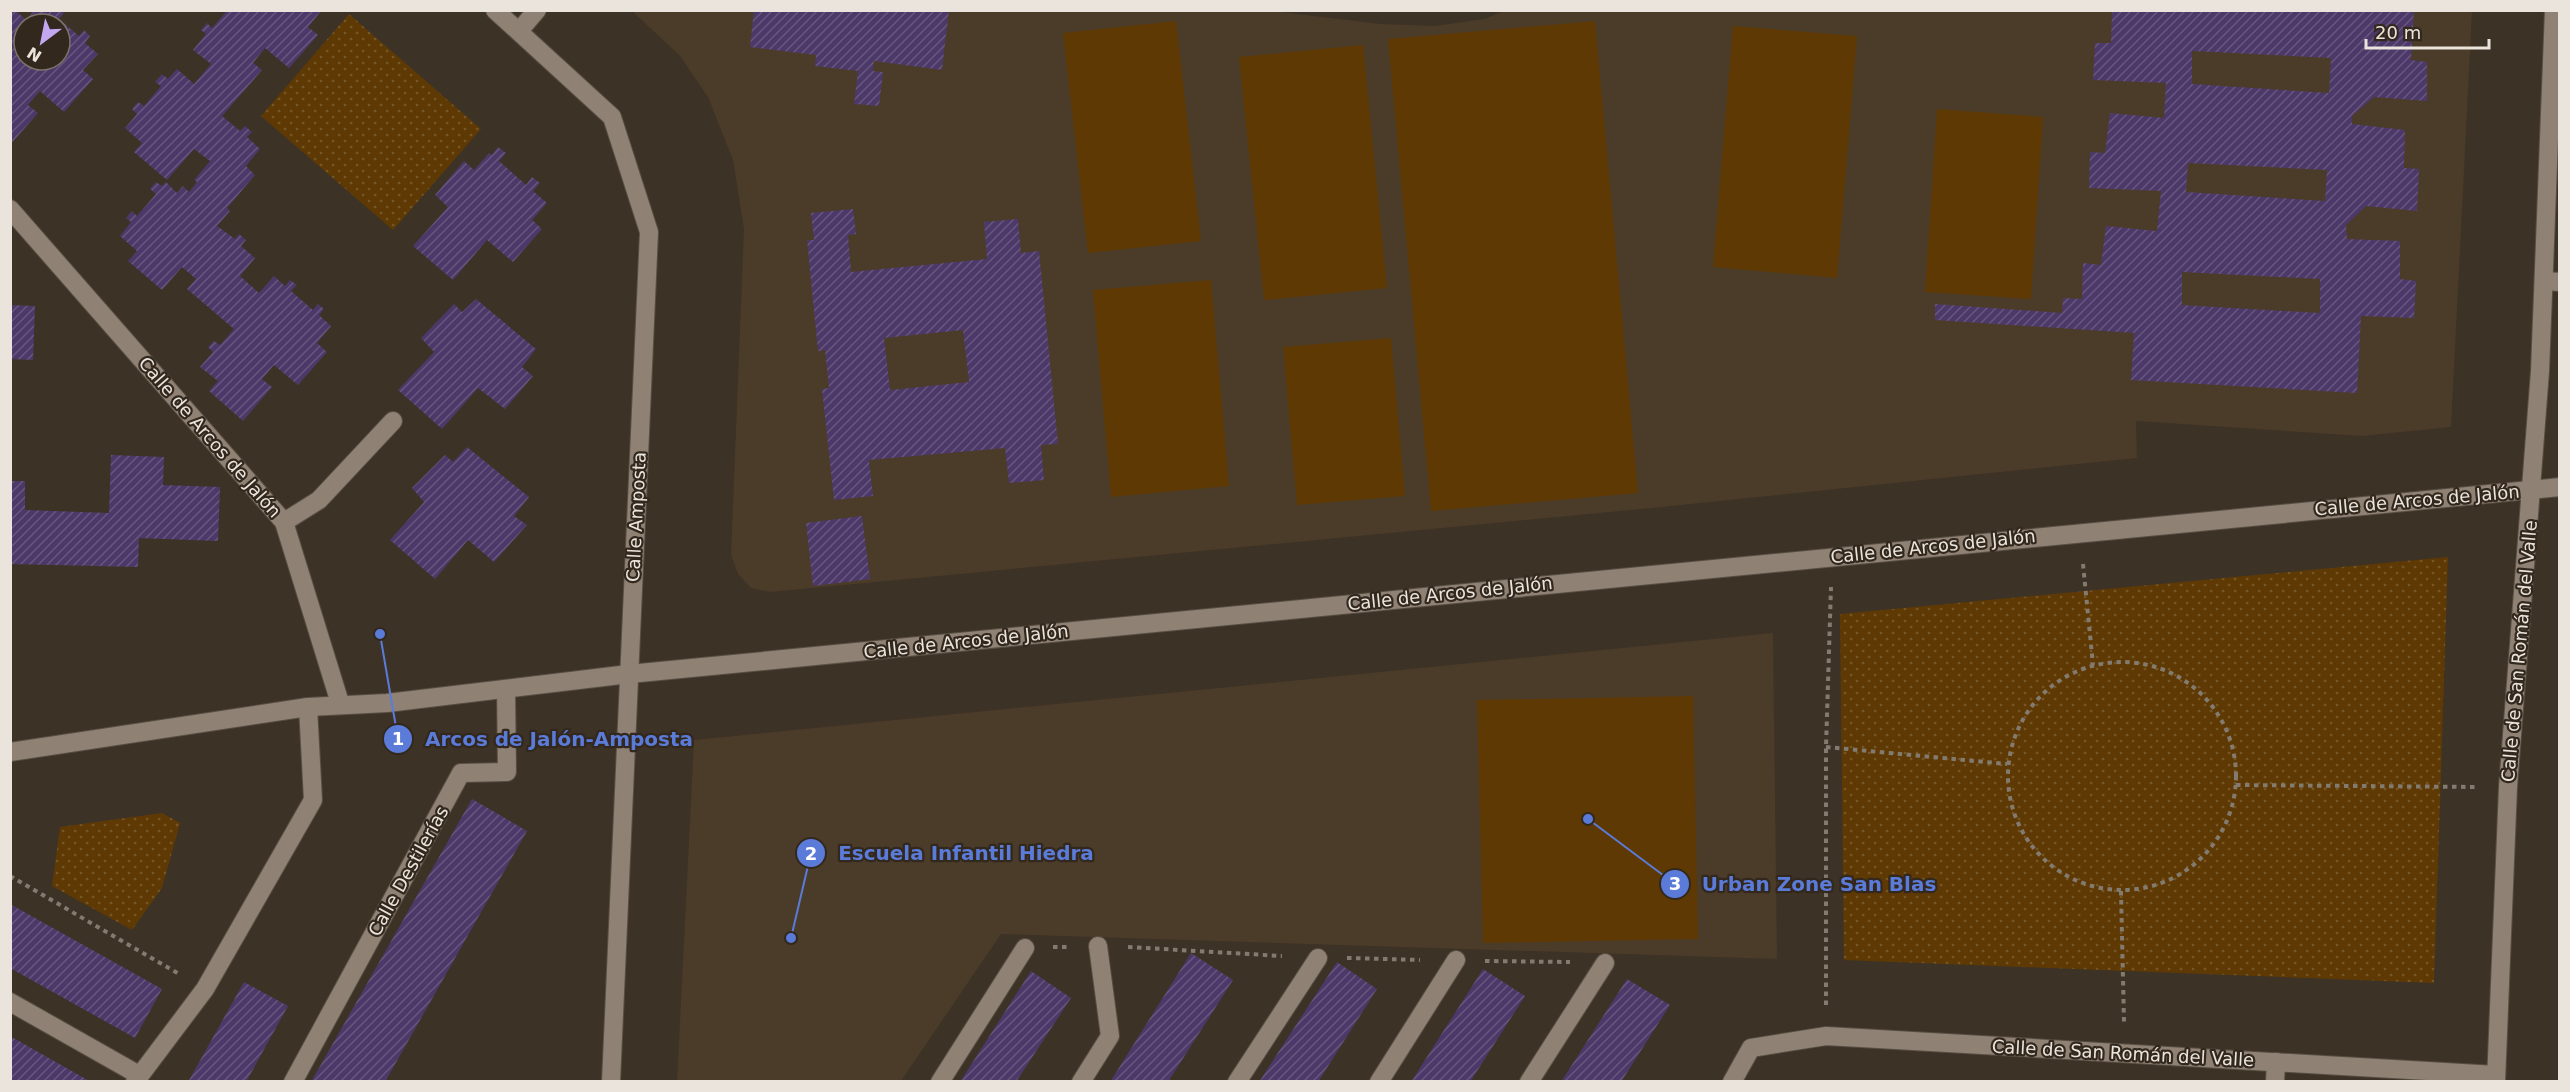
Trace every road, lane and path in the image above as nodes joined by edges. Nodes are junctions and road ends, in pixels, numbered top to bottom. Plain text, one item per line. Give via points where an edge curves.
1 (495, 10) edge
2 (537, 10) edge
3 (2554, 10) edge
4 (519, 31) junction
5 (10, 209) edge
6 (2552, 282) edge
7 (393, 421) dead end
8 (2559, 487) edge
9 (2533, 489) junction
10 (284, 522) junction
11 (2080, 532) junction
12 (1832, 556) junction
13 (2093, 665) junction
14 (629, 674) junction
15 (506, 689) junction
16 (340, 704) junction
17 (308, 707) junction
18 (1826, 747) junction
19 (12, 754) edge
20 (2007, 764) junction
21 (2236, 785) junction
22 (2508, 787) junction
23 (10, 876) edge
24 (2121, 891) junction
25 (1098, 946) dead end
26 (1025, 948) dead end
27 (1318, 958) dead end
28 (1456, 960) dead end
29 (1605, 963) dead end
30 (205, 989) junction
31 (10, 1002) edge
32 (1826, 1036) junction
33 (2124, 1053) junction
34 (2276, 1062) junction
35 (137, 1078) edge
36 (2496, 1078) edge
37 (293, 1082) edge
38 (611, 1082) edge
39 (940, 1082) edge
40 (1081, 1082) edge
41 (1237, 1082) edge
42 (1379, 1082) edge
43 (1529, 1082) edge
44 (1732, 1082) edge
45 (2275, 1082) edge

1 - 4 street, Calle Amposta
2 - 4 street
3 - 6 street, Calle de San Román del Valle
4 - 14 street, Calle Amposta via 612,117 649,232
5 - 10 street, Calle de Arcos de Jalón
6 - 9 street, Calle de San Román del Valle
7 - 10 street via 319,500
8 - 9 street, Calle de Arcos de Jalón
9 - 11 street, Calle de Arcos de Jalón
9 - 22 street, Calle de San Román del Valle
10 - 16 street, Calle de Arcos de Jalón
11 - 12 street, Calle de Arcos de Jalón
11 - 13 path
12 - 14 street, Calle de Arcos de Jalón
12 - 18 path
13 - 20 path via 2067,675 2044,691 2026,712
13 - 21 path via 2129,662 2164,669 2195,688 2219,716 2233,749
14 - 15 street, Calle de Arcos de Jalón
14 - 38 street, Calle Amposta
15 - 16 street, Calle de Arcos de Jalón via 387,703
15 - 37 street, Calle Destilerías via 507,772 461,773
16 - 17 street, Calle de Arcos de Jalón
17 - 19 street, Calle de Arcos de Jalón
17 - 30 street via 313,800
18 - 20 path
18 - 32 path
20 - 24 path via 2010,802 2025,837 2050,866 2083,884
21 - 22 path
21 - 24 path via 2229,819 2212,848 2186,872 2155,886
22 - 36 street, Calle de San Román del Valle
23 - 30 path
24 - 33 path
25 - 40 street via 1110,1036
26 - 39 street
27 - 41 street
28 - 42 street
29 - 43 street
30 - 35 street
31 - 35 street
32 - 33 street, Calle de San Román del Valle
32 - 44 street, Calle de San Román del Valle via 1752,1048
33 - 34 street, Calle de San Román del Valle
34 - 36 street, Calle de San Román del Valle
34 - 45 street

